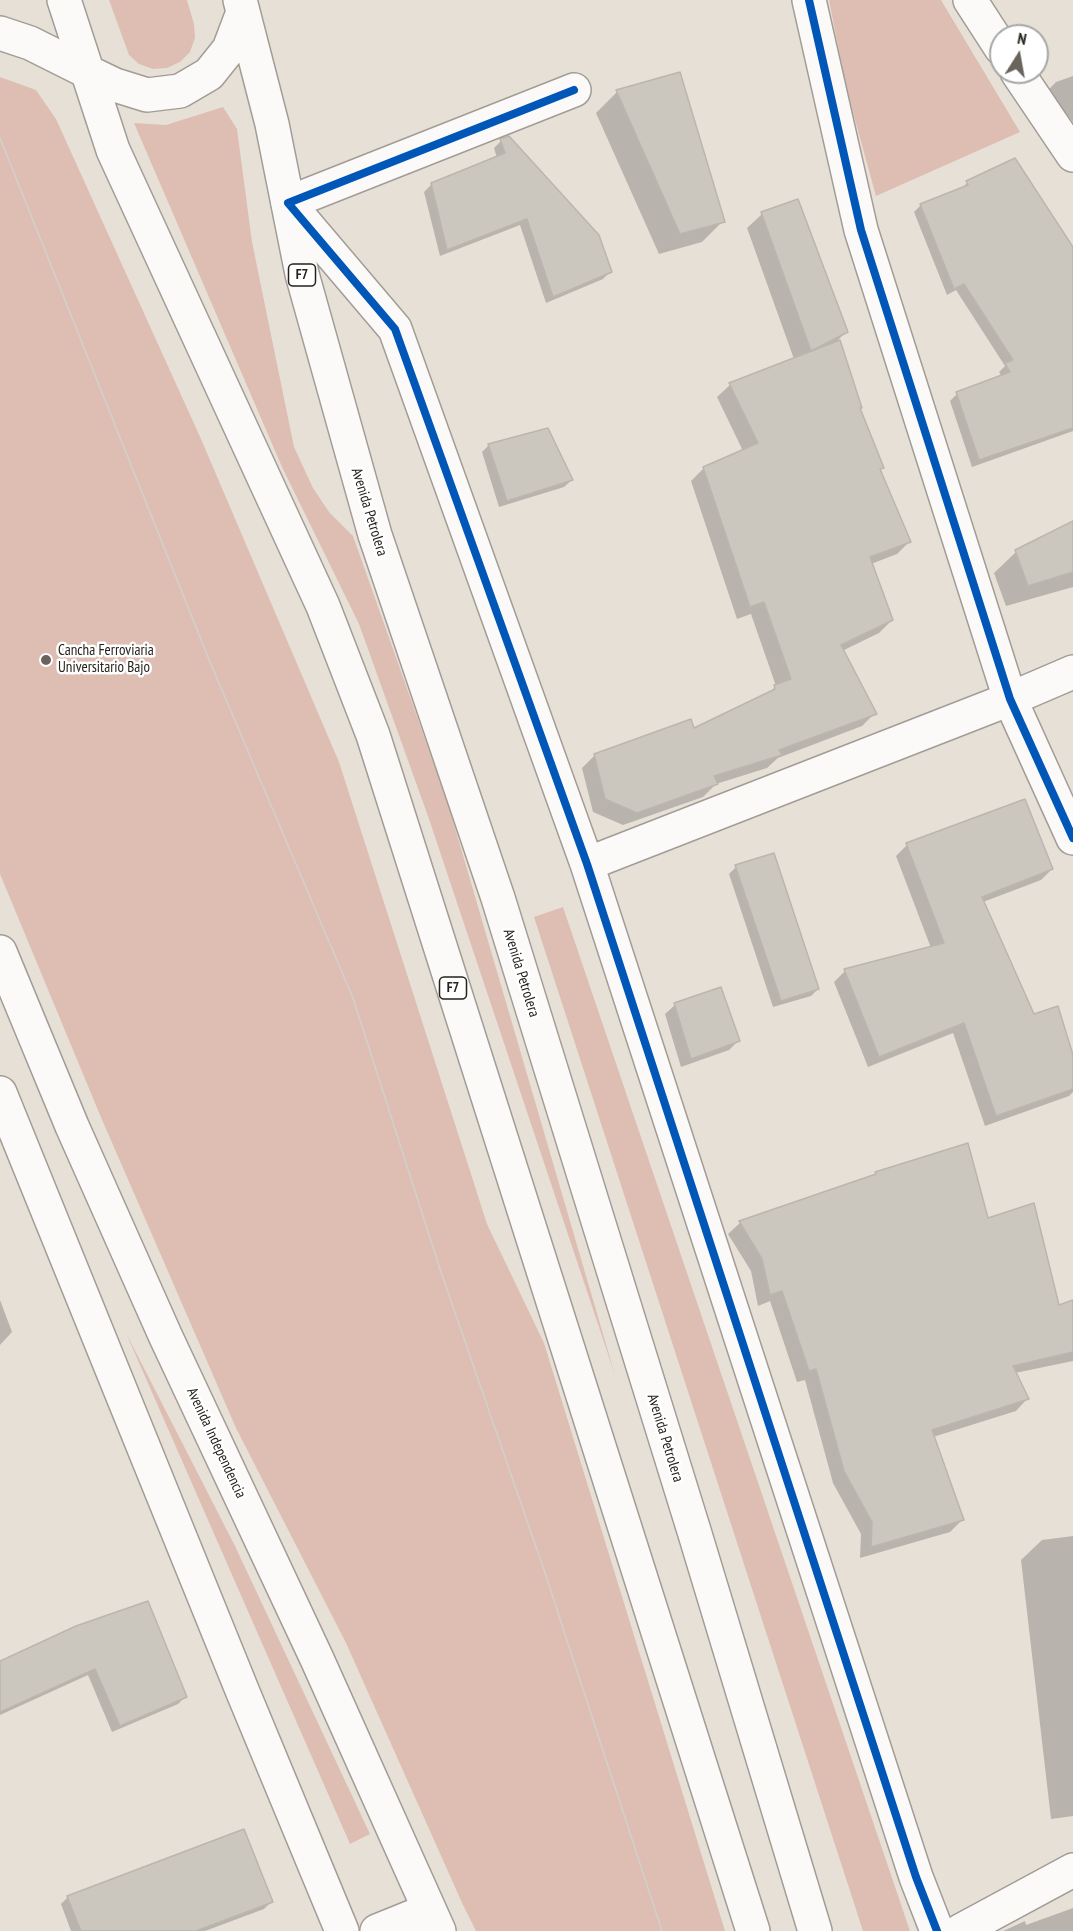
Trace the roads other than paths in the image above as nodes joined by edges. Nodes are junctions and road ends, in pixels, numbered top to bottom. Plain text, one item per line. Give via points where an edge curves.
1 (64, 0) edge
2 (809, 0) edge
3 (970, 0) edge
4 (241, 6) edge
5 (989, 29) edge
6 (0, 33) edge
7 (86, 71) junction
8 (1025, 84) edge
9 (574, 90) dead end
10 (1073, 155) edge
11 (288, 203) junction
12 (1073, 672) edge
13 (1010, 699) junction
14 (1073, 838) edge
15 (587, 864) junction
16 (0, 952) edge
17 (0, 1093) edge
18 (1073, 1870) edge
19 (434, 1920) edge
20 (342, 1931) edge
21 (377, 1931) edge
22 (753, 1931) edge
23 (815, 1931) edge
24 (937, 1931) edge
25 (960, 1931) edge

1 - 7 main road, F7
2 - 13 main road via 861,230
3 - 5 main road
4 - 7 main road, F7 via 223,58 209,75 180,92 147,95
4 - 11 main road, Avenida Petrolera / F7
6 - 7 main road
7 - 22 main road, F7 via 112,150 323,606 373,735
8 - 10 main road
9 - 11 main road
11 - 15 main road via 395,329
11 - 23 main road, Avenida Petrolera / F7 via 302,274 375,535 498,898
12 - 13 main road
13 - 14 main road
13 - 15 main road
15 - 24 main road via 916,1877
16 - 19 main road, Avenida Independencia via 160,1325
17 - 20 main road
18 - 25 main road
19 - 21 main road

